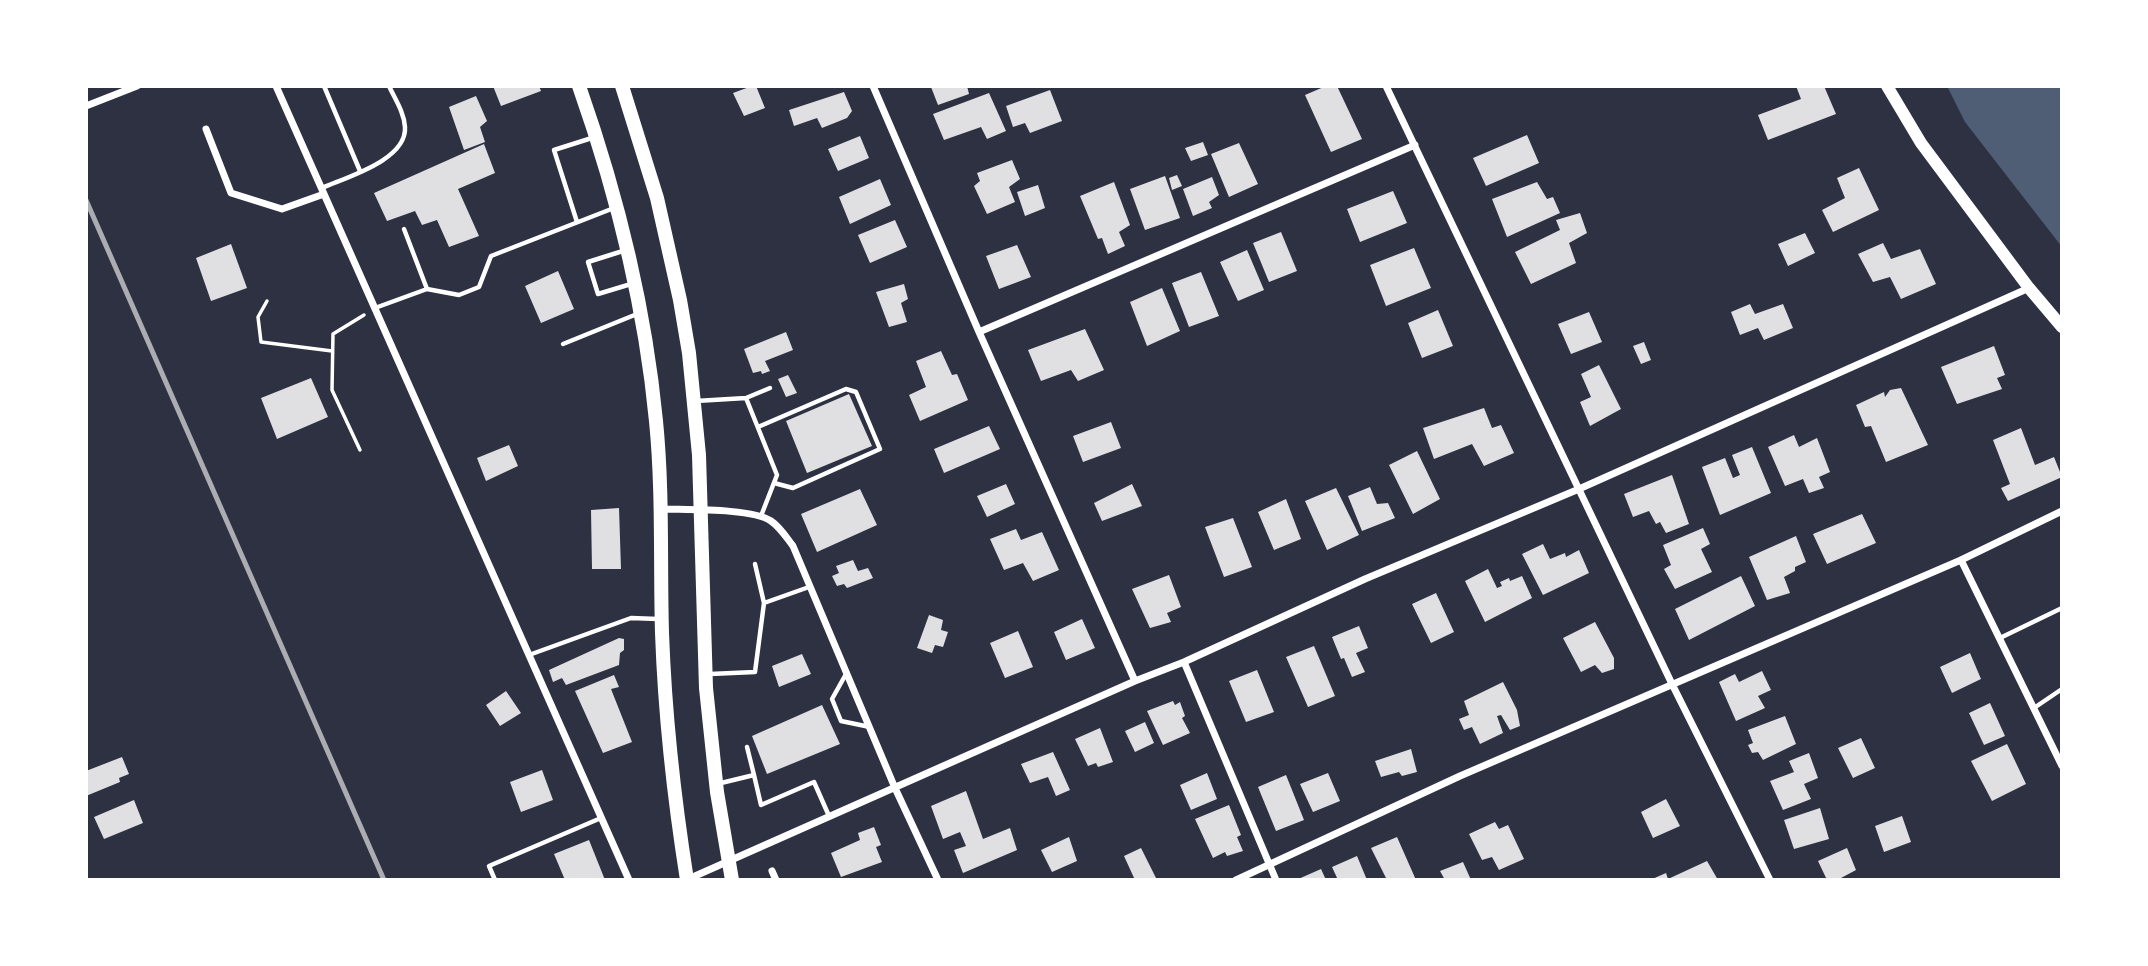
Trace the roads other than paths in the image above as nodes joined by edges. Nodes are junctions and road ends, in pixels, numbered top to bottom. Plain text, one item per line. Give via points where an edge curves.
1 (112, 86) edge
2 (137, 86) edge
3 (276, 86) edge
4 (324, 86) edge
5 (391, 86) edge
6 (579, 86) edge
7 (622, 86) edge
8 (873, 86) edge
9 (1386, 86) edge
10 (1887, 86) edge
11 (116, 94) junction
12 (86, 106) edge
13 (206, 129) dead end
14 (596, 137) junction
15 (1415, 145) junction
16 (360, 171) junction
17 (323, 191) junction
18 (617, 207) junction
19 (577, 222) junction
20 (404, 229) dead end
21 (627, 250) junction
22 (634, 283) junction
23 (2029, 288) junction
24 (427, 289) junction
25 (375, 308) junction
26 (640, 313) junction
27 (2062, 327) edge
28 (979, 332) junction
29 (563, 344) dead end
30 (770, 388) dead end
31 (746, 398) junction
32 (695, 401) junction
33 (758, 427) junction
34 (774, 483) junction
35 (1579, 489) junction
36 (661, 509) junction
37 (702, 510) junction
38 (2062, 511) edge
39 (761, 516) junction
40 (1961, 561) junction
41 (755, 564) dead end
42 (810, 586) junction
43 (764, 603) junction
44 (2062, 608) edge
45 (662, 619) junction
46 (2000, 638) junction
47 (529, 655) junction
48 (1184, 662) junction
49 (847, 673) junction
50 (705, 674) junction
51 (1135, 681) junction
52 (1672, 684) junction
53 (2062, 689) edge
54 (2034, 708) junction
55 (870, 727) junction
56 (747, 747) dead end
57 (2062, 766) edge
58 (754, 775) junction
59 (716, 784) junction
60 (895, 788) junction
61 (602, 817) junction
62 (829, 817) junction
63 (728, 862) junction
64 (1269, 866) junction
65 (772, 871) dead end
66 (495, 880) edge
67 (629, 880) edge
68 (687, 880) edge
69 (732, 880) edge
70 (776, 880) edge
71 (938, 880) edge
72 (1236, 880) edge
73 (1276, 880) edge
74 (1770, 880) edge

1 - 11 street
2 - 11 street
3 - 17 street
4 - 16 lane
5 - 16 lane via 405,136 393,153
6 - 14 main road
7 - 32 main road via 666,238
8 - 28 street
9 - 15 street
10 - 23 street via 1920,143
11 - 12 street
13 - 17 street via 232,193 282,209
14 - 18 main road
14 - 19 lane via 554,150
15 - 28 street
15 - 35 street
16 - 17 lane
17 - 25 street
18 - 19 lane
18 - 21 main road
19 - 24 lane via 491,256 479,287 460,295
20 - 24 lane
21 - 22 main road
21 - 22 lane via 588,262 598,294
22 - 26 main road
23 - 27 street
23 - 35 street
24 - 25 lane
25 - 47 street
26 - 29 lane
26 - 36 main road via 656,422
28 - 51 street
30 - 31 lane
31 - 32 lane
31 - 33 lane
32 - 37 main road
33 - 34 lane via 777,475
33 - 34 lane via 846,389 856,392 880,449 793,488
34 - 39 lane
35 - 48 street
35 - 52 street
36 - 37 street
36 - 45 main road
37 - 39 street
37 - 50 main road
38 - 40 street
39 - 42 street via 793,546
40 - 46 street
40 - 52 street
41 - 43 lane
42 - 43 lane
42 - 49 street
43 - 50 lane via 755,672
44 - 46 lane
45 - 47 lane via 631,618
45 - 68 main road via 669,736
46 - 54 street
47 - 61 street
48 - 51 street
48 - 64 street
49 - 55 street
49 - 55 lane via 832,699 841,721
50 - 59 main road
51 - 60 street
52 - 64 street
52 - 74 street
53 - 54 lane
54 - 57 street
55 - 60 street
56 - 58 lane
58 - 59 lane
58 - 62 lane via 761,805 814,782
59 - 63 main road
60 - 62 street
60 - 71 street
61 - 66 lane via 489,866
61 - 67 street
62 - 63 street
63 - 68 street
63 - 69 main road
64 - 72 street
64 - 73 street
65 - 70 street

